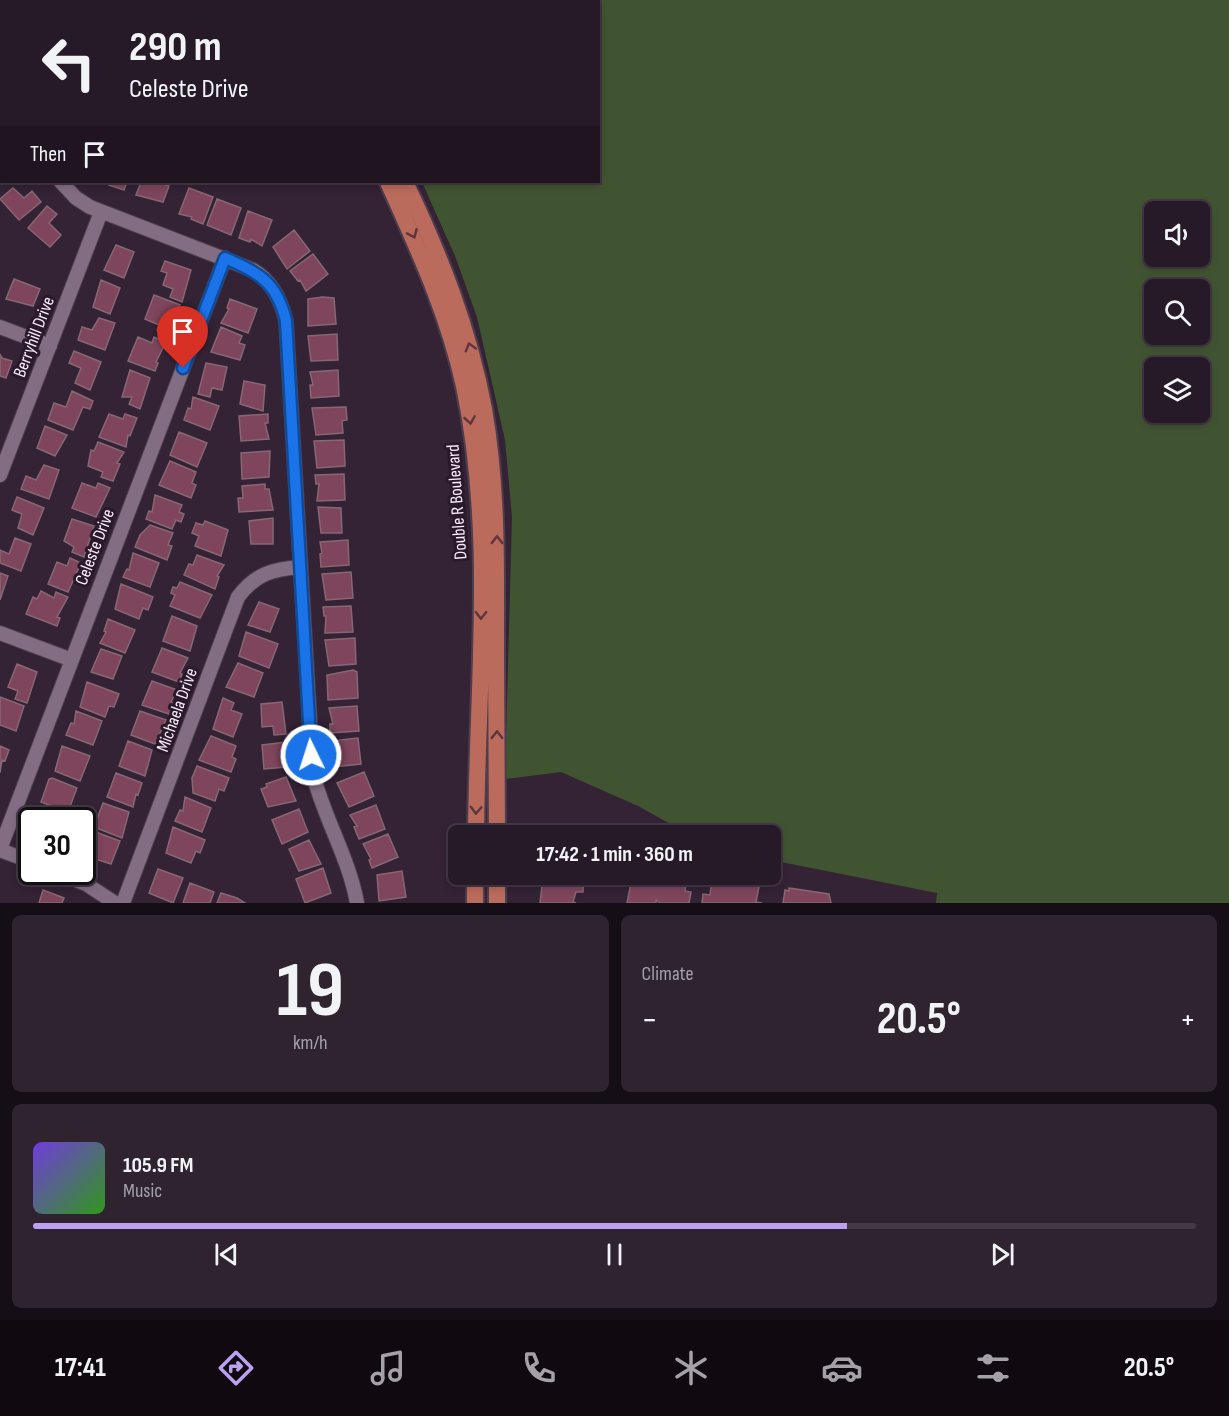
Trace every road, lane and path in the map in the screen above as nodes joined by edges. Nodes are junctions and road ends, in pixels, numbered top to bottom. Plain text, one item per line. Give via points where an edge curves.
1 (63, 183) edge
2 (388, 183) edge
3 (405, 183) edge
4 (101, 212) junction
5 (225, 258) junction
6 (0, 327) edge
7 (50, 346) junction
8 (0, 475) edge
9 (300, 567) junction
10 (0, 633) edge
11 (72, 660) junction
12 (476, 825) edge
13 (497, 825) edge
14 (0, 849) edge
15 (18, 856) edge
16 (88, 885) edge
17 (476, 885) edge
18 (497, 885) edge
19 (116, 903) edge
20 (123, 903) edge
21 (357, 903) edge
22 (475, 903) edge
23 (497, 903) edge

1 - 4 street via 76,198
2 -> 12 main road, Double R Boulevard via 440,301 464,385 474,446 481,578
13 -> 3 main road, Double R Boulevard via 496,524 489,439 460,314 439,255
4 - 5 street
4 - 7 street, Berryhill Drive
5 - 9 street via 260,274 283,307
5 - 11 street, Celeste Drive
6 - 7 street
7 - 8 street, Berryhill Drive
9 - 20 street, Michaela Drive via 267,572 246,586 238,597
9 - 21 street via 314,774
10 - 11 street
11 - 14 street, Celeste Drive
14 - 15 street
16 - 19 street
17 - 22 main road
18 - 23 main road

